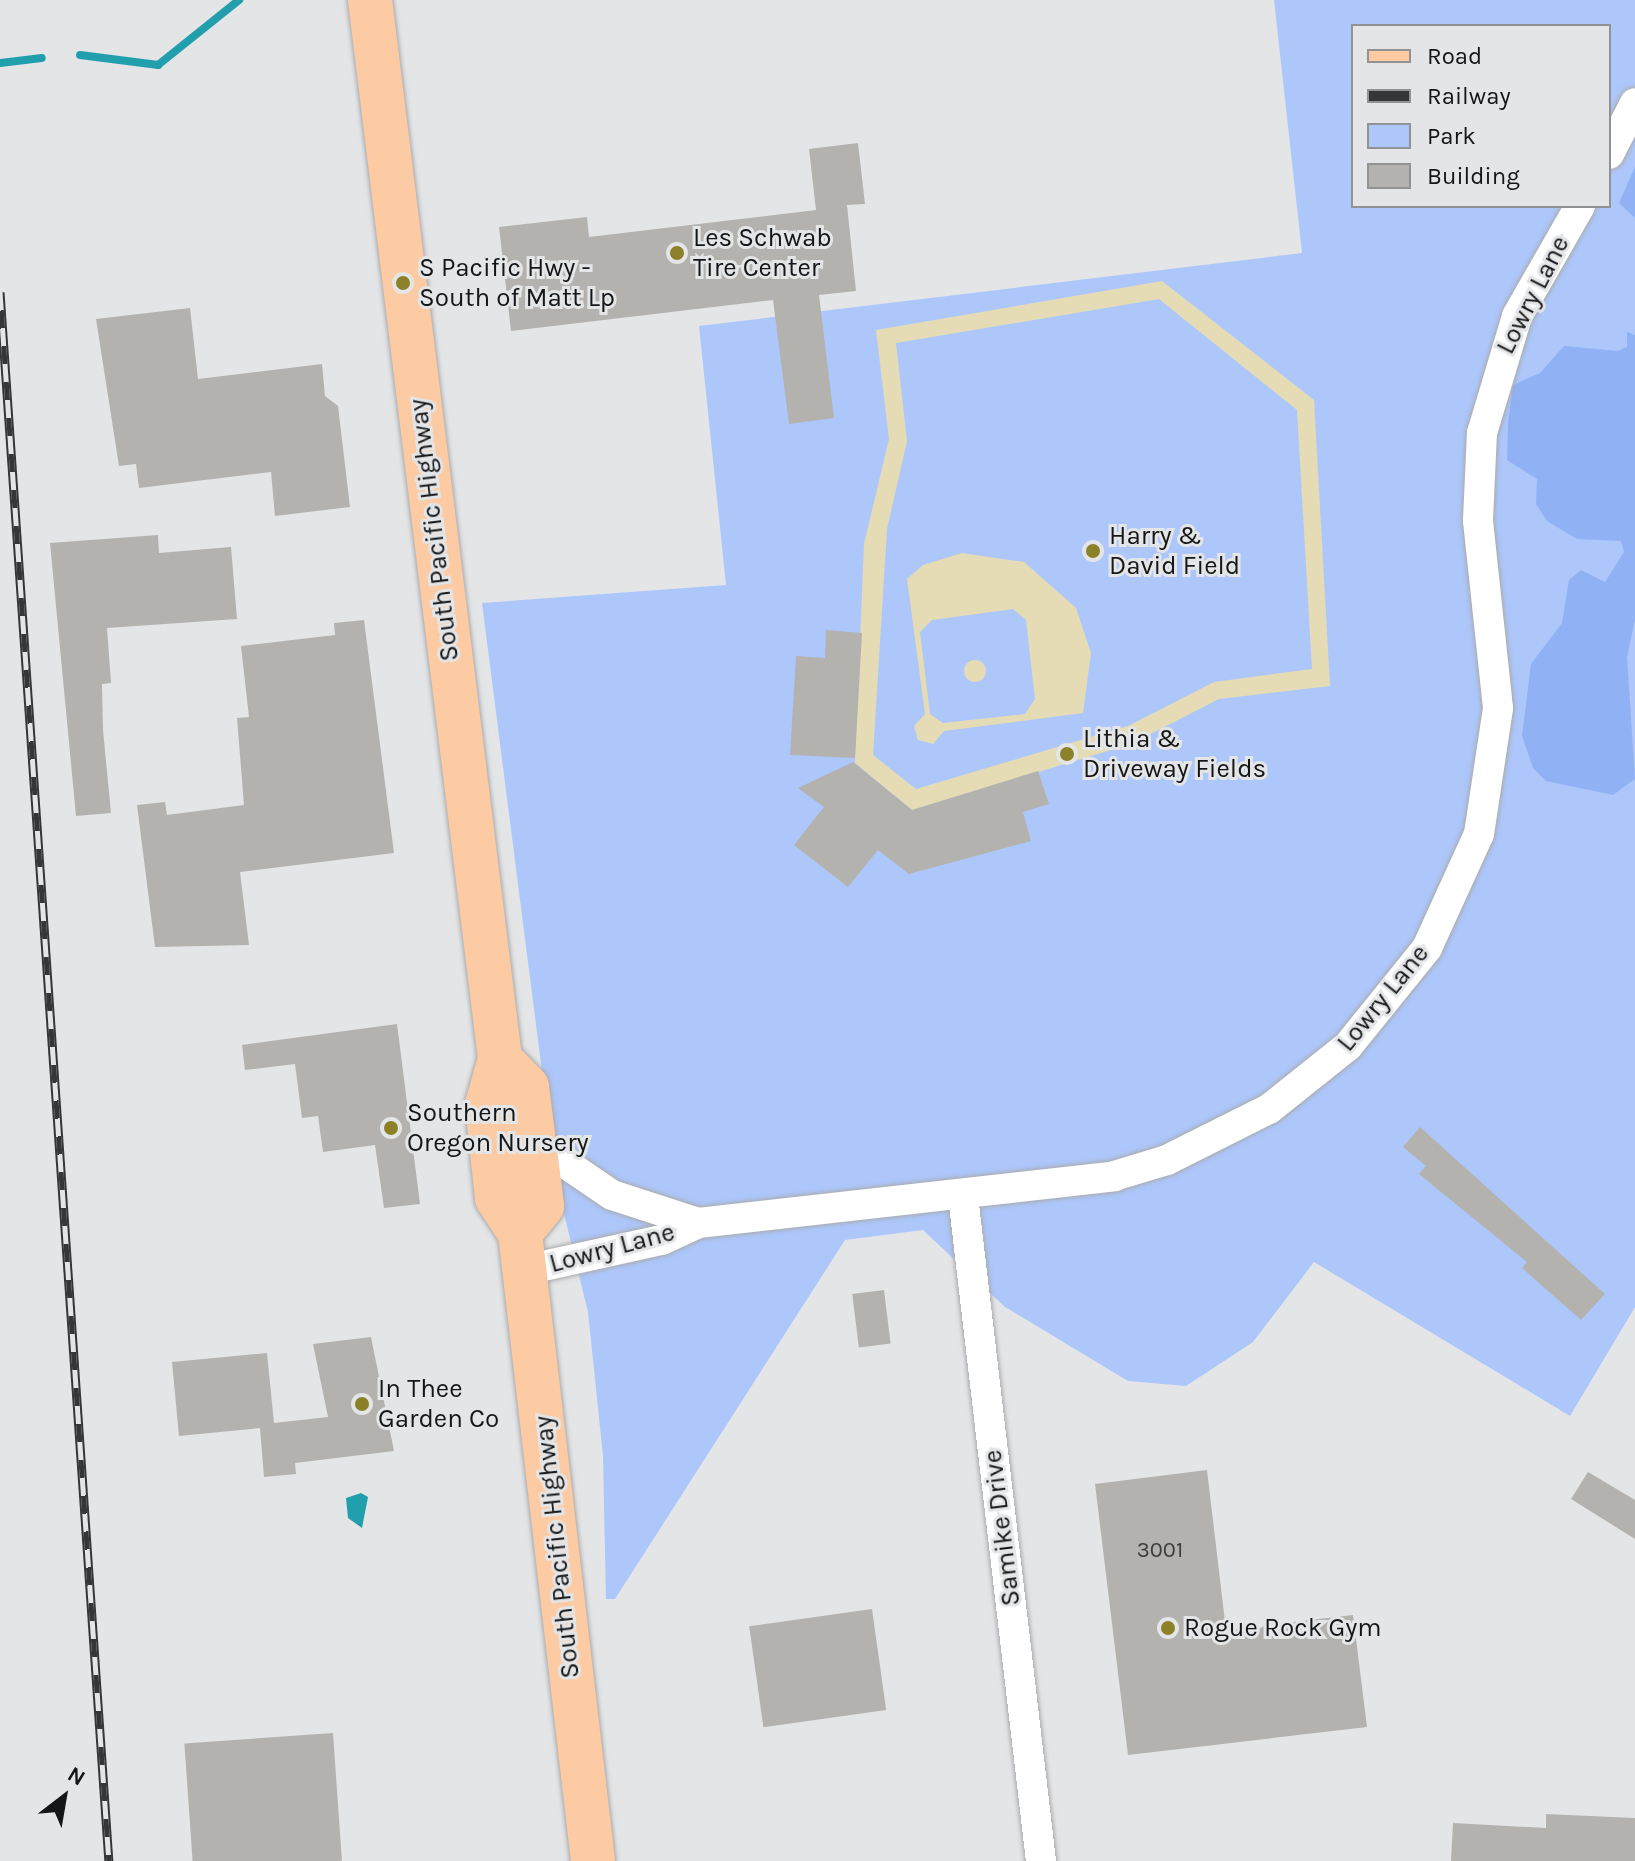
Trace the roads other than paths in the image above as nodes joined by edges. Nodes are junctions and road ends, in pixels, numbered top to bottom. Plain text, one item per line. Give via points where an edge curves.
1 (370, 0) edge
2 (1635, 103) edge
3 (1611, 150) edge
4 (1579, 208) edge
5 (500, 1059) junction
6 (534, 1142) junction
7 (963, 1196) junction
8 (698, 1223) junction
9 (523, 1251) junction
10 (593, 1861) edge
11 (1041, 1861) edge

1 - 5 main road, South Pacific Highway
2 - 3 street
4 - 7 street, Lowry Lane via 1517,316 1482,433 1478,520 1497,672 1493,753 1479,834 1427,948 1348,1046 1258,1116 1167,1160 1114,1176
5 - 6 main road via 527,1087
5 - 9 main road, South Pacific Highway via 487,1105 497,1198
6 - 8 street, Lowry Lane via 612,1195
6 - 9 main road via 542,1206
7 - 8 street, Lowry Lane
7 - 11 street, Samike Drive
8 - 9 street, Lowry Lane via 662,1240
9 - 10 main road, South Pacific Highway

